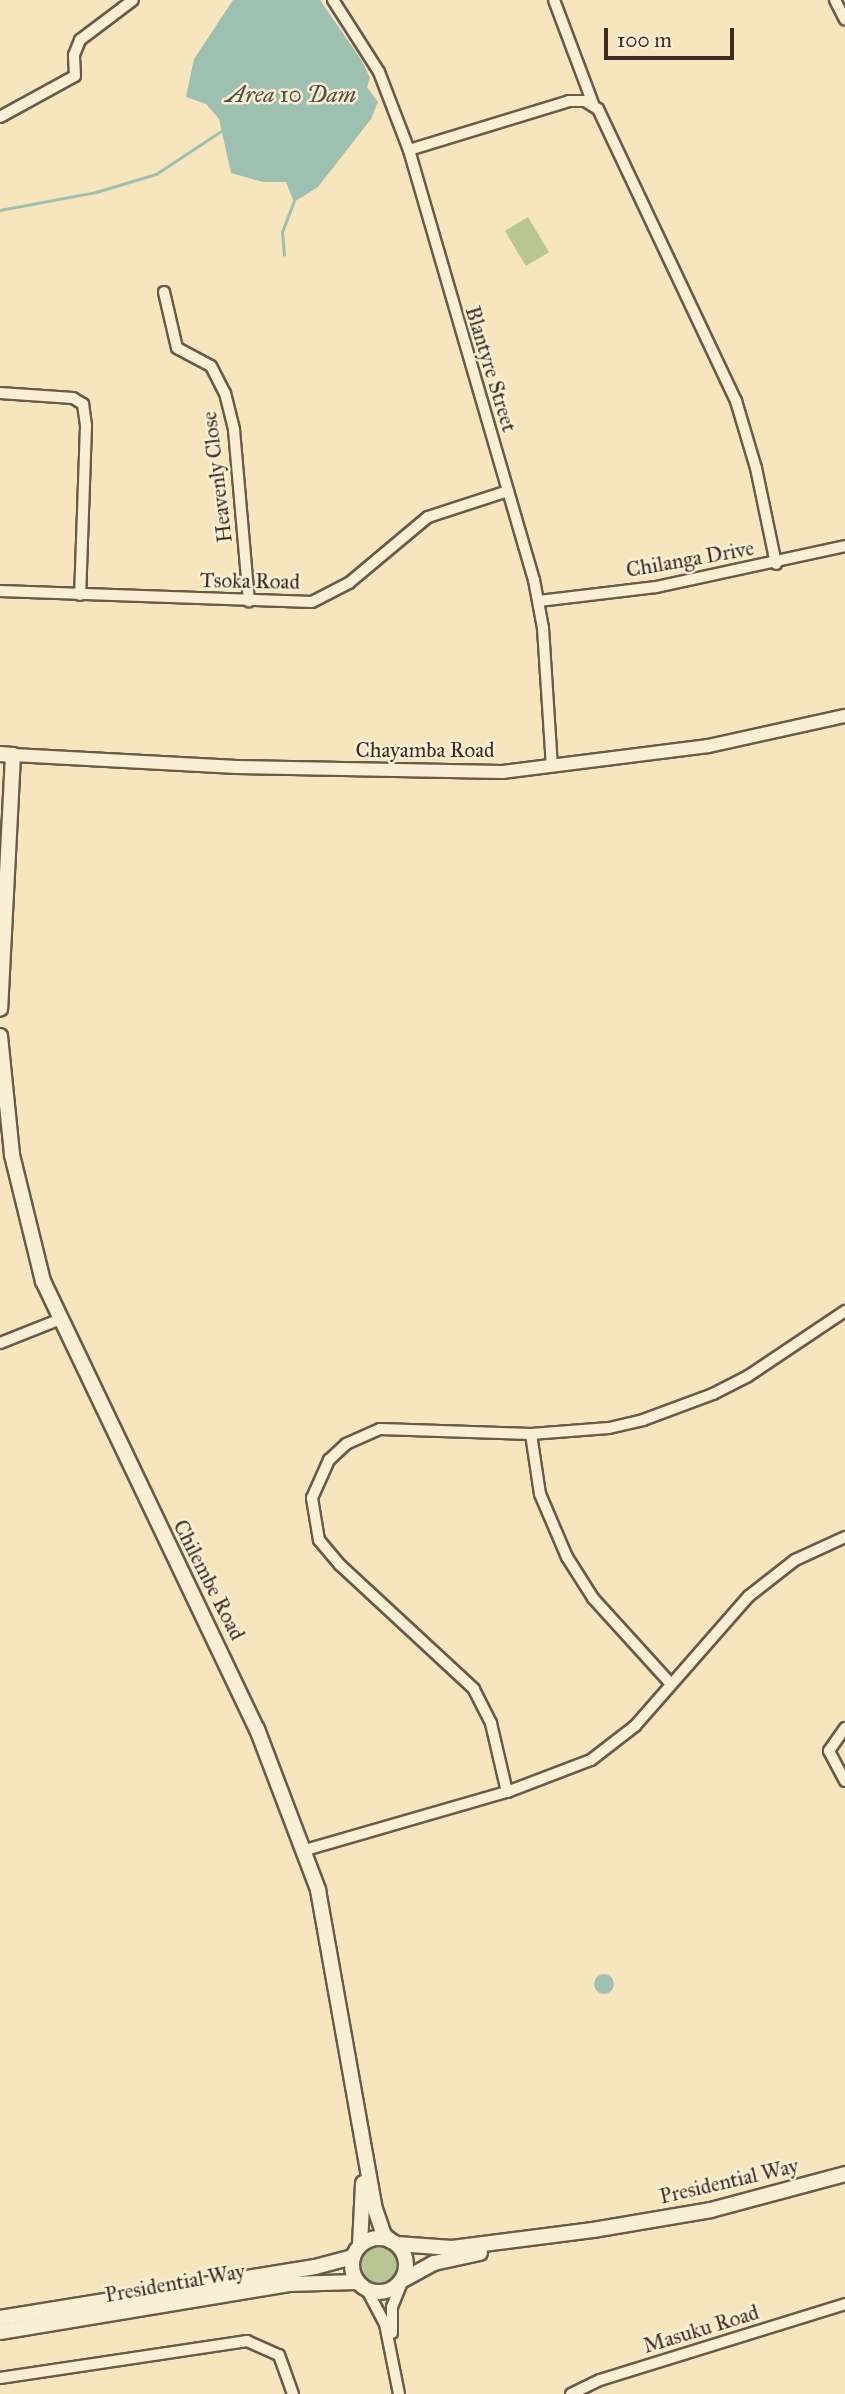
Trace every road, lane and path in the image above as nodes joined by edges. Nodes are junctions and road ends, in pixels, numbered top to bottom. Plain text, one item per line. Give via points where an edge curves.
1 (133, 0) edge
2 (333, 0) edge
3 (554, 0) edge
4 (835, 0) edge
5 (845, 20) edge
6 (593, 104) junction
7 (0, 117) edge
8 (409, 150) junction
9 (164, 292) dead end
10 (0, 393) edge
11 (508, 491) junction
12 (845, 546) edge
13 (776, 564) junction
14 (0, 591) edge
15 (80, 595) junction
16 (249, 601) junction
17 (539, 601) junction
18 (845, 716) edge
19 (6, 755) edge
20 (552, 766) junction
21 (0, 1009) edge
22 (0, 1036) edge
23 (845, 1311) edge
24 (58, 1320) junction
25 (0, 1343) edge
26 (531, 1434) junction
27 (845, 1537) edge
28 (671, 1684) junction
29 (845, 1728) edge
30 (845, 1781) edge
31 (507, 1792) junction
32 (302, 1851) junction
33 (363, 2150) junction
34 (845, 2174) edge
35 (539, 2238) junction
36 (394, 2242) junction
37 (357, 2251) junction
38 (403, 2280) junction
39 (362, 2286) junction
40 (845, 2304) edge
41 (0, 2318) edge
42 (0, 2332) edge
43 (393, 2357) junction
44 (0, 2378) edge
45 (293, 2394) edge
46 (399, 2394) edge
47 (570, 2394) edge

1 - 7 street via 80,40 74,55 75,76
2 - 8 street, Blantyre Street via 379,72
3 - 6 street
4 - 5 street
6 - 8 street via 577,100 557,104
6 - 13 street via 736,401 757,468
8 - 11 street, Blantyre Street
9 - 16 street, Heavenly Close via 177,348 211,366 225,393 233,430
10 - 15 street via 73,398 83,404
11 - 16 street, Tsoka Road via 428,517 323,599
11 - 17 street, Blantyre Street
12 - 13 street, Chilanga Drive
13 - 17 street, Chilanga Drive via 656,587
14 - 15 street, Tsoka Road
15 - 16 street, Tsoka Road
17 - 20 street, Blantyre Street
18 - 20 street, Chayamba Road via 708,746
19 - 20 street, Chayamba Road via 421,773
19 - 21 main road
22 - 24 main road, Chilembe Road via 16,1177 39,1269
23 - 26 street via 748,1376 702,1399 609,1428
24 - 25 street
24 - 32 main road, Chilembe Road via 257,1729
26 - 28 street via 540,1494 567,1557 593,1598
26 - 31 street via 396,1427 366,1433 329,1460 312,1498 315,1529 327,1552 474,1689 491,1723
27 - 28 street via 804,1555 769,1578
28 - 31 street via 609,1749 575,1768
29 - 30 street via 829,1751
31 - 32 street
32 - 33 main road, Chilembe Road via 328,1933
33 - 36 main road via 379,2223
33 - 37 main road
34 - 35 main road, Presidential Way via 711,2210
35 - 36 main road, Presidential Way via 452,2248
35 - 38 main road, Presidential Way via 433,2263
36 - 37 main road via 372,2239
36 - 38 main road via 407,2261
37 - 39 main road
37 - 41 main road, Presidential Way via 315,2267
38 - 39 main road via 387,2292
38 - 43 street via 391,2316
39 - 42 main road, Presidential Way via 289,2284
39 - 43 street via 381,2313
40 - 47 street, Masuku Road via 600,2380
43 - 46 street
44 - 45 street via 247,2341 279,2355

